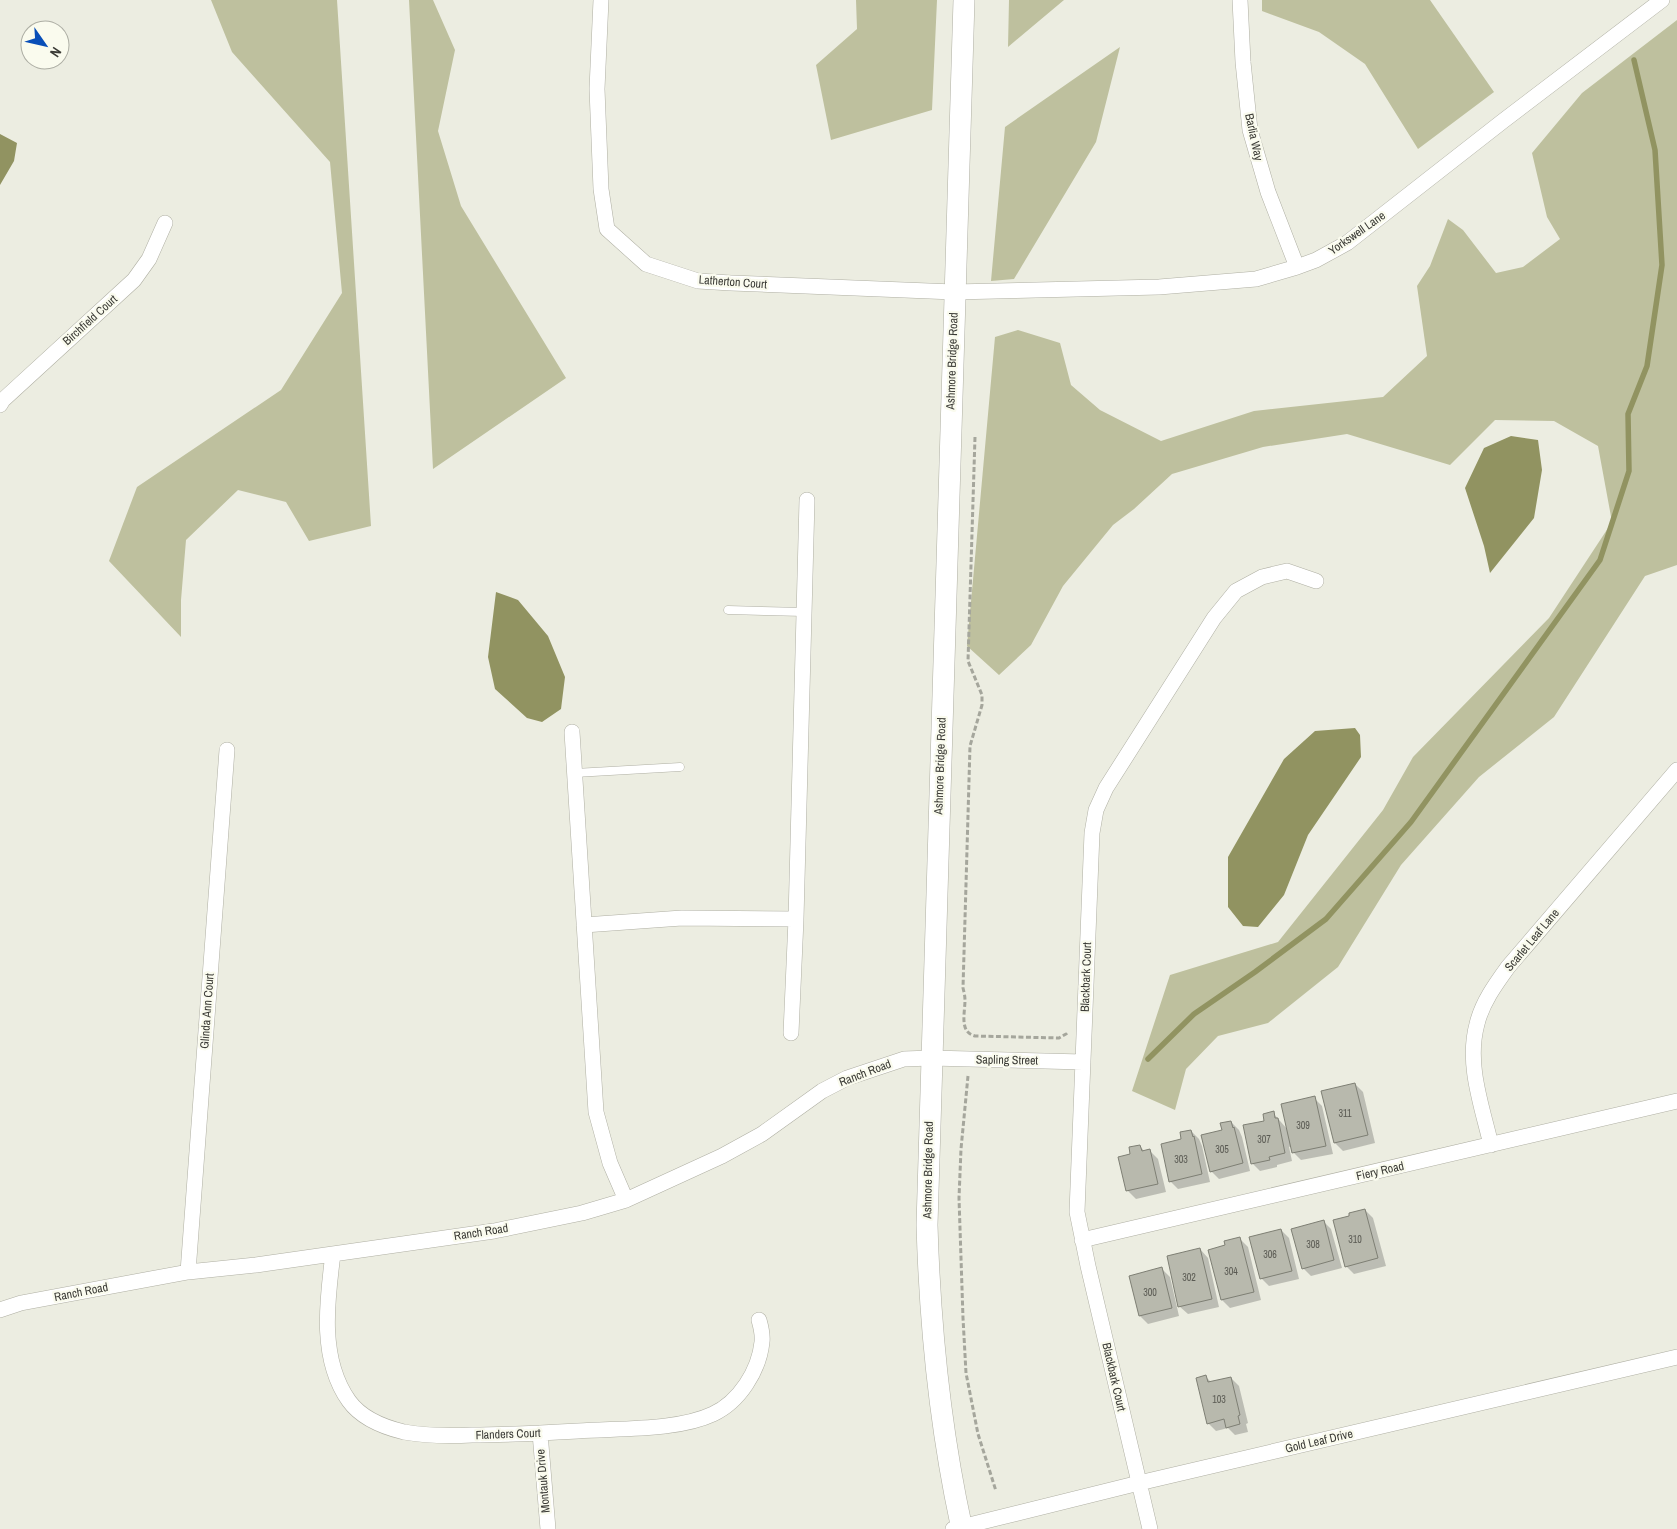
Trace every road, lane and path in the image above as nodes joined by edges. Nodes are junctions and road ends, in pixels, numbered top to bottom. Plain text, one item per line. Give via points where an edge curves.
1 (601, 0) edge
2 (964, 0) edge
3 (1240, 0) edge
4 (1662, 0) edge
5 (165, 224) dead end
6 (1297, 267) junction
7 (954, 292) junction
8 (0, 405) edge
9 (975, 437) dead end
10 (807, 500) dead end
11 (1316, 581) dead end
12 (728, 610) dead end
13 (804, 612) junction
14 (572, 732) dead end
15 (226, 750) dead end
16 (680, 767) dead end
17 (1677, 770) edge
18 (575, 772) junction
19 (796, 919) junction
20 (584, 925) junction
21 (791, 1033) dead end
22 (931, 1058) junction
23 (1083, 1062) junction
24 (968, 1076) dead end
25 (1677, 1101) edge
26 (1490, 1145) junction
27 (626, 1200) junction
28 (1082, 1240) junction
29 (333, 1254) junction
30 (188, 1272) junction
31 (0, 1310) edge
32 (759, 1320) dead end
33 (1677, 1357) edge
34 (540, 1433) junction
35 (1139, 1483) junction
36 (996, 1492) dead end
37 (959, 1528) edge
38 (548, 1529) edge
39 (1150, 1529) edge

1 - 7 street, Latherton Court via 597,89 601,189 607,230 646,264 698,281
2 - 7 main road, Ashmore Bridge Road
3 - 6 street, Barlia Way via 1250,130 1268,192
4 - 6 street, Yorkswell Lane via 1347,243
5 - 8 street, Birchfield Court via 149,259 134,280
6 - 7 street, Yorkswell Lane via 1256,279 1159,288
7 - 22 main road, Ashmore Bridge Road
9 - 23 path via 968,661 982,695 982,706 970,746 963,1019 966,1029 975,1036 1059,1038 1066,1034
10 - 13 street
11 - 23 street, Blackbark Court via 1287,571 1262,577 1236,591 1214,618 1106,788 1096,810 1092,833
12 - 13 lane
13 - 19 street
14 - 18 street
15 - 30 street, Glinda Ann Court
16 - 18 lane
17 - 26 street, Scarlet Leaf Lane via 1508,967 1484,1006 1473,1045 1473,1067
18 - 20 street
19 - 20 street via 682,918
19 - 21 street
20 - 27 street via 596,1112 610,1163
22 - 23 street, Sapling Street
22 - 27 street, Ranch Road via 904,1059 847,1078 822,1091 762,1134
22 - 37 main road, Ashmore Bridge Road via 927,1224 929,1290 941,1411
23 - 28 street, Blackbark Court via 1077,1204
24 - 36 path via 960,1149 963,1318 968,1380 978,1434
25 - 26 street, Fiery Road
26 - 28 street, Fiery Road
27 - 29 street, Ranch Road via 582,1213 494,1231
28 - 35 street, Blackbark Court
29 - 30 street, Ranch Road
29 - 34 street, Flanders Court via 327,1300 329,1340 338,1381 356,1409 374,1422 406,1432 445,1436
30 - 31 street, Ranch Road via 21,1303
32 - 34 street, Flanders Court via 762,1342 752,1376 729,1404 713,1414 686,1423 650,1427
33 - 35 street, Gold Leaf Drive
34 - 38 street, Montauk Drive
35 - 37 street, Gold Leaf Drive
35 - 39 street, Blackbark Court

